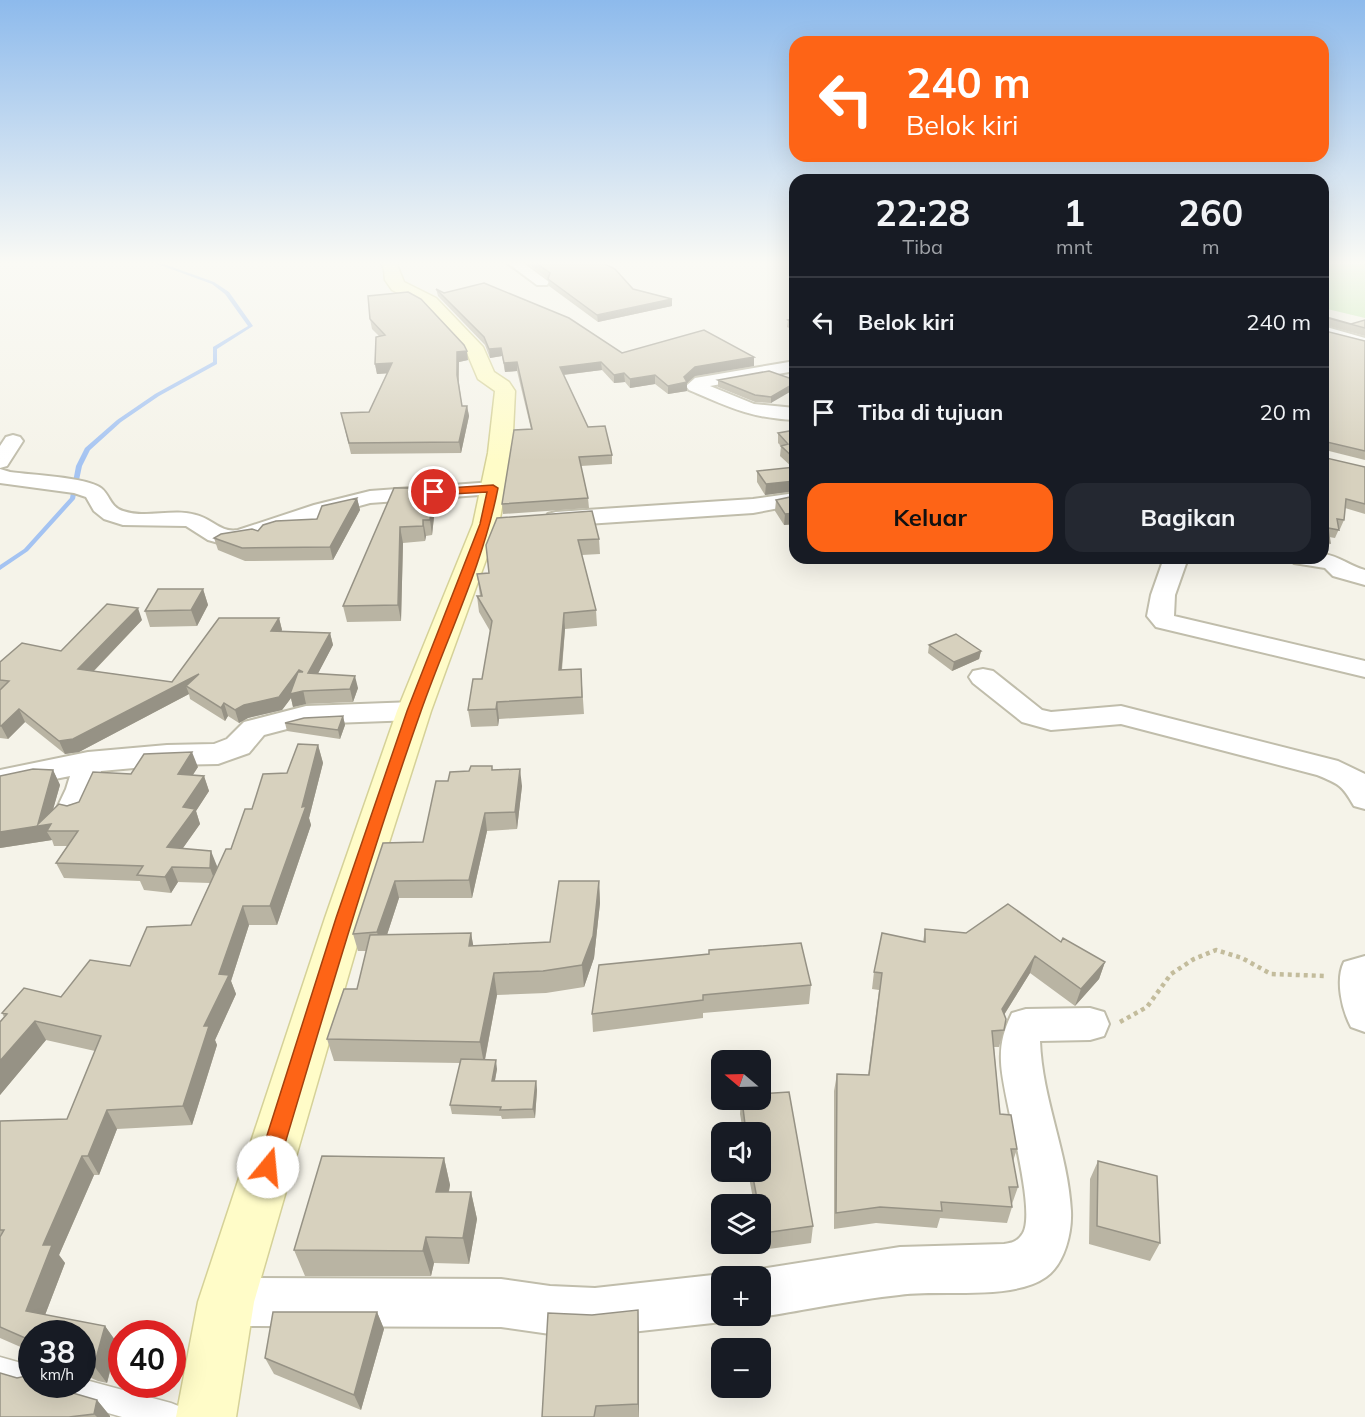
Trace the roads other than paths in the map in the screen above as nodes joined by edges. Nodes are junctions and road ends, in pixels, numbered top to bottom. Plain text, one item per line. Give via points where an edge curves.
1 (455, 328) edge
2 (1329, 333) edge
3 (1365, 343) edge
4 (789, 367) edge
5 (789, 414) edge
6 (13, 441) dead end
7 (0, 462) edge
8 (0, 475) edge
9 (493, 488) junction
10 (789, 500) edge
11 (533, 521) edge
12 (1329, 562) edge
13 (1174, 564) edge
14 (1365, 578) edge
15 (1365, 669) edge
16 (983, 677) dead end
17 (414, 711) junction
18 (88, 762) junction
19 (0, 780) edge
20 (1365, 798) edge
21 (73, 808) edge
22 (1361, 972) edge
23 (1365, 1016) edge
24 (1090, 1024) dead end
25 (771, 1291) edge
26 (711, 1299) edge
27 (226, 1302) junction
28 (0, 1370) edge
29 (18, 1375) edge
30 (96, 1396) edge
31 (171, 1417) edge
32 (206, 1417) edge

1 - 9 street via 476,351 485,375 505,391
2 - 3 street
4 - 5 street via 695,386 749,409
6 - 7 street
8 - 9 street via 78,487 94,493 97,502 112,515 144,520 190,519 227,538 370,497
9 - 17 street via 497,523
10 - 11 street via 753,507
12 - 14 street via 1341,571
13 - 15 street via 1162,595 1160,616 1165,622
16 - 20 street via 1032,716 1051,722 1121,715 1327,768 1356,782
17 - 18 street via 306,715 254,728 238,746 218,754
17 - 27 street via 345,918
18 - 19 street
18 - 21 street
22 - 23 street
24 - 25 street via 1026,1025 1020,1033 1019,1054 1049,1210 1043,1244 1030,1260 1012,1266 902,1271
26 - 27 street via 595,1312 501,1303
27 - 32 street
28 - 29 lane
30 - 31 lane

